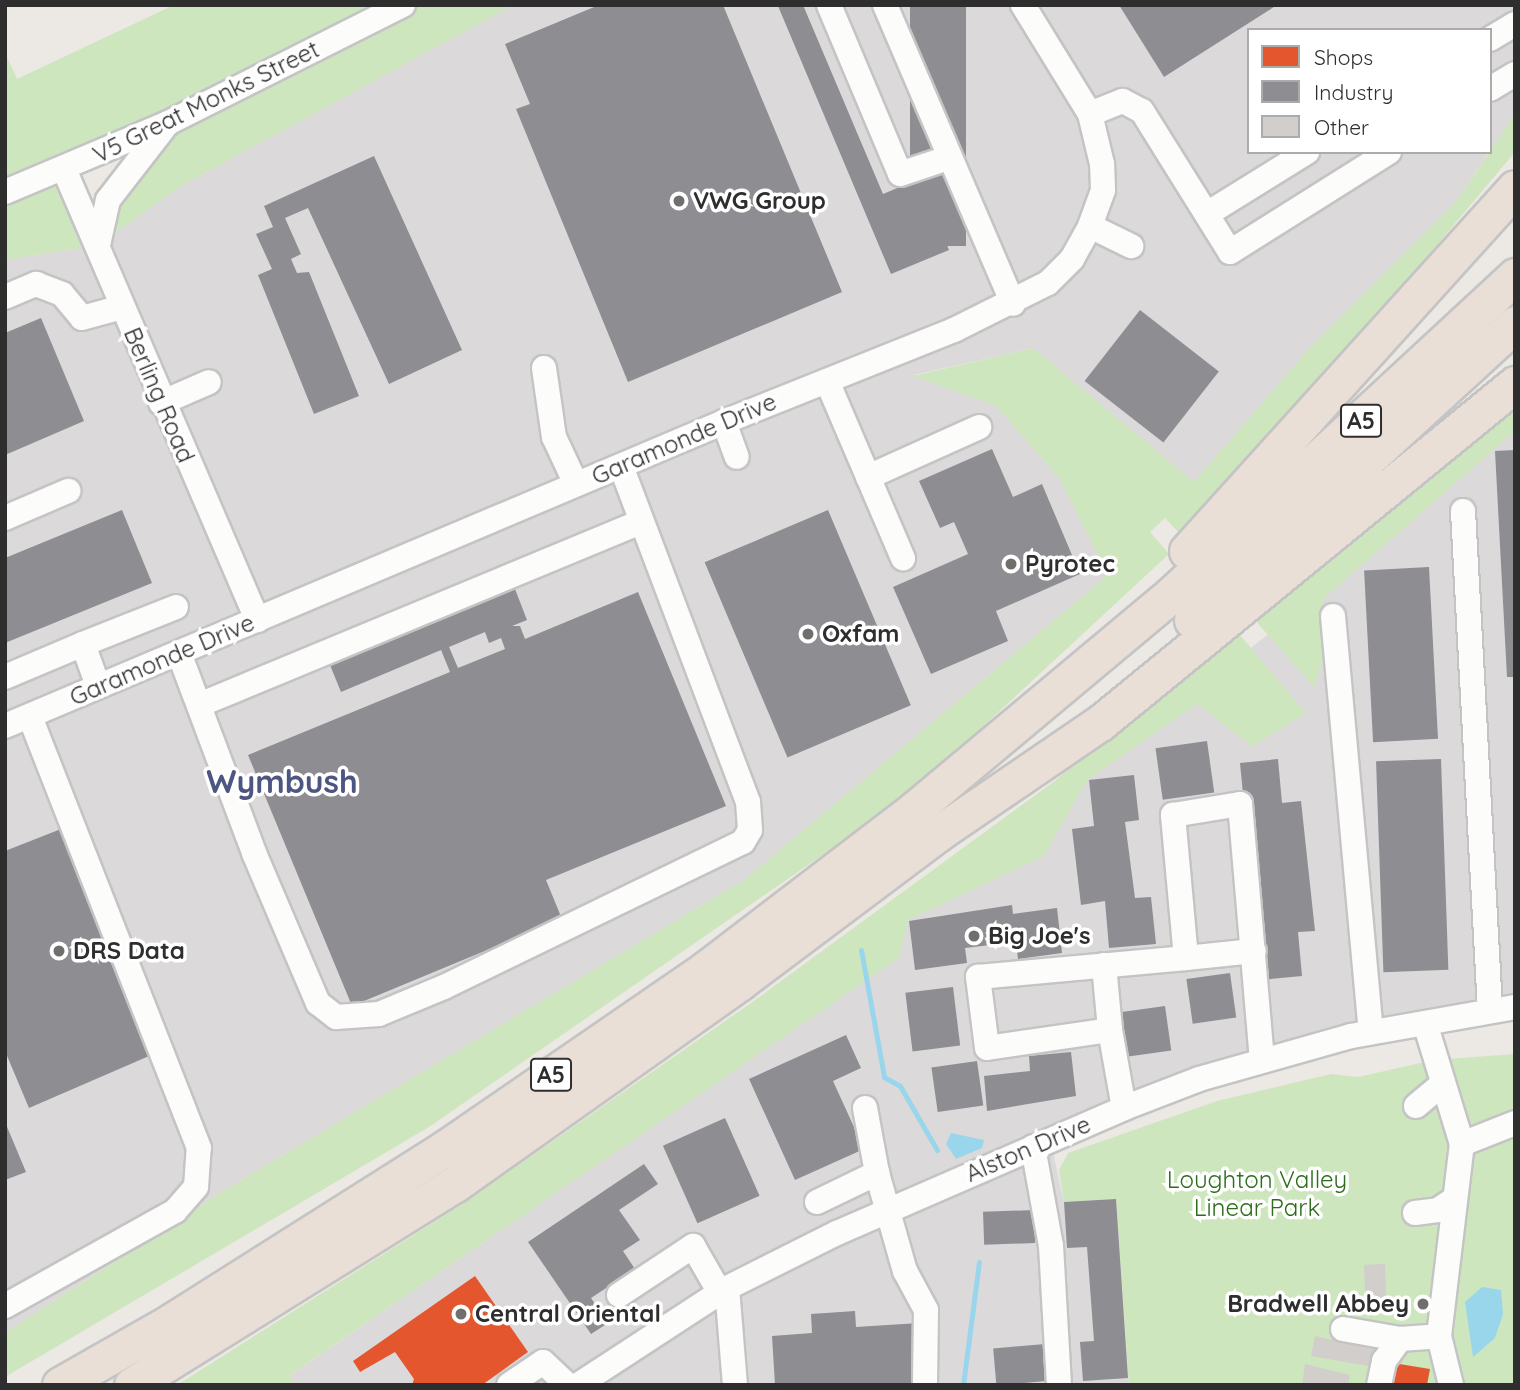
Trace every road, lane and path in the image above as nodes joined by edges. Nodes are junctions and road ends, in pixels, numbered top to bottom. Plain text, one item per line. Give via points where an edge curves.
1 (403, 5) edge
2 (829, 5) edge
3 (885, 5) edge
4 (1023, 5) edge
5 (1515, 24) edge
6 (1492, 38) edge
7 (1515, 74) edge
8 (1492, 88) edge
9 (1090, 114) junction
10 (169, 123) junction
11 (1304, 154) edge
12 (1386, 154) edge
13 (948, 158) junction
14 (64, 169) junction
15 (1515, 188) edge
16 (5, 192) edge
17 (1207, 214) junction
18 (1090, 226) junction
19 (98, 244) junction
20 (1131, 246) dead end
21 (1515, 276) edge
22 (5, 297) edge
23 (1013, 304) junction
24 (122, 307) junction
25 (1515, 324) edge
26 (544, 368) dead end
27 (827, 381) junction
28 (209, 382) dead end
29 (1515, 384) edge
30 (161, 403) junction
31 (724, 422) junction
32 (979, 427) dead end
33 (737, 457) dead end
34 (621, 466) junction
35 (868, 477) junction
36 (576, 484) junction
37 (68, 491) dead end
38 (1463, 511) dead end
39 (5, 518) edge
40 (640, 522) junction
41 (903, 558) dead end
42 (176, 607) dead end
43 (1333, 615) dead end
44 (257, 620) junction
45 (83, 644) junction
46 (179, 653) junction
47 (5, 677) edge
48 (98, 686) junction
49 (198, 705) junction
50 (30, 716) junction
51 (5, 726) edge
52 (1016, 726) junction
53 (940, 832) junction
54 (1254, 951) junction
55 (1186, 958) junction
56 (1104, 965) junction
57 (1515, 1007) edge
58 (1490, 1009) junction
59 (1425, 1023) junction
60 (1110, 1030) junction
61 (1371, 1032) junction
62 (1262, 1060) junction
63 (1442, 1084) junction
64 (1416, 1106) dead end
65 (865, 1108) dead end
66 (1124, 1108) junction
67 (1515, 1124) edge
68 (1462, 1144) junction
69 (1033, 1147) junction
70 (877, 1173) junction
71 (1453, 1200) junction
72 (817, 1202) dead end
73 (890, 1210) junction
74 (1415, 1213) dead end
75 (724, 1290) junction
76 (620, 1296) dead end
77 (5, 1306) edge
78 (1343, 1329) dead end
79 (1439, 1336) junction
80 (1400, 1339) junction
81 (60, 1385) edge
82 (132, 1385) edge
83 (509, 1385) edge
84 (568, 1385) edge
85 (578, 1385) edge
86 (735, 1385) edge
87 (925, 1385) edge
88 (1059, 1385) edge
89 (1379, 1385) edge
90 (1451, 1385) edge

1 - 10 street, V5 Great Monks Street
2 - 13 street via 900,174
3 - 13 street
4 - 9 street, Garamonde Drive
5 - 6 street
7 - 8 street
9 - 17 street via 1123,101 1142,111
9 - 18 street, Garamonde Drive via 1099,140 1102,177
10 - 14 street, V5 Great Monks Street
10 - 19 street via 108,200
11 - 17 street
12 - 17 street via 1230,252
13 - 23 street
14 - 16 street, V5 Great Monks Street
14 - 19 street, Berling Road
15 - 52 highway via 1224,514
18 - 20 street
18 - 23 street, Garamonde Drive via 1072,259
19 - 24 street, Berling Road
21 - 52 highway, A5 via 1174,592
22 - 24 street via 36,284 62,294 82,318
23 - 27 street, Garamonde Drive
24 - 30 street, Berling Road
25 - 53 highway, A5 via 1197,615
26 - 36 street via 555,437
27 - 31 street, Garamonde Drive
27 - 35 street
28 - 30 street
29 - 53 highway via 1100,723
30 - 44 street, Berling Road
31 - 33 street
31 - 34 street, Garamonde Drive
32 - 35 street
34 - 36 street, Garamonde Drive
34 - 40 street
35 - 41 street
36 - 44 street, Garamonde Drive
37 - 39 street
38 - 58 street
40 - 49 street
40 - 49 street via 748,802 750,830 743,842 379,1014 336,1017 318,1003
42 - 45 street
43 - 61 street
44 - 46 street, Garamonde Drive
45 - 47 street
45 - 48 street
46 - 48 street, Garamonde Drive
46 - 49 street
48 - 50 street, Garamonde Drive
50 - 51 street, Garamonde Drive
50 - 77 street via 199,1148 195,1187 175,1211
52 - 81 highway, A5 via 695,976 444,1149 172,1321
53 - 82 highway, A5 via 740,982 455,1184
54 - 55 street
54 - 55 street via 1240,804 1173,815
54 - 62 street
55 - 56 street
56 - 60 street
56 - 60 street via 978,977 987,1048
57 - 58 street, Alston Drive
58 - 59 street, Alston Drive
59 - 61 street, Alston Drive
59 - 63 street
60 - 66 street
61 - 62 street, Alston Drive
62 - 66 street, Alston Drive
63 - 64 street
63 - 68 street
65 - 70 street
66 - 69 street, Alston Drive
67 - 68 street
68 - 71 street
69 - 73 street, Alston Drive
69 - 88 street via 1051,1247
70 - 72 street
70 - 73 street
71 - 74 street via 1438,1210
71 - 79 street
73 - 75 street, Alston Drive
73 - 87 street via 905,1271 926,1310
75 - 76 street via 693,1246
75 - 85 street, Alston Drive
75 - 86 street
78 - 80 street
79 - 80 street
79 - 90 street
80 - 89 street via 1384,1361
83 - 84 street via 543,1362

